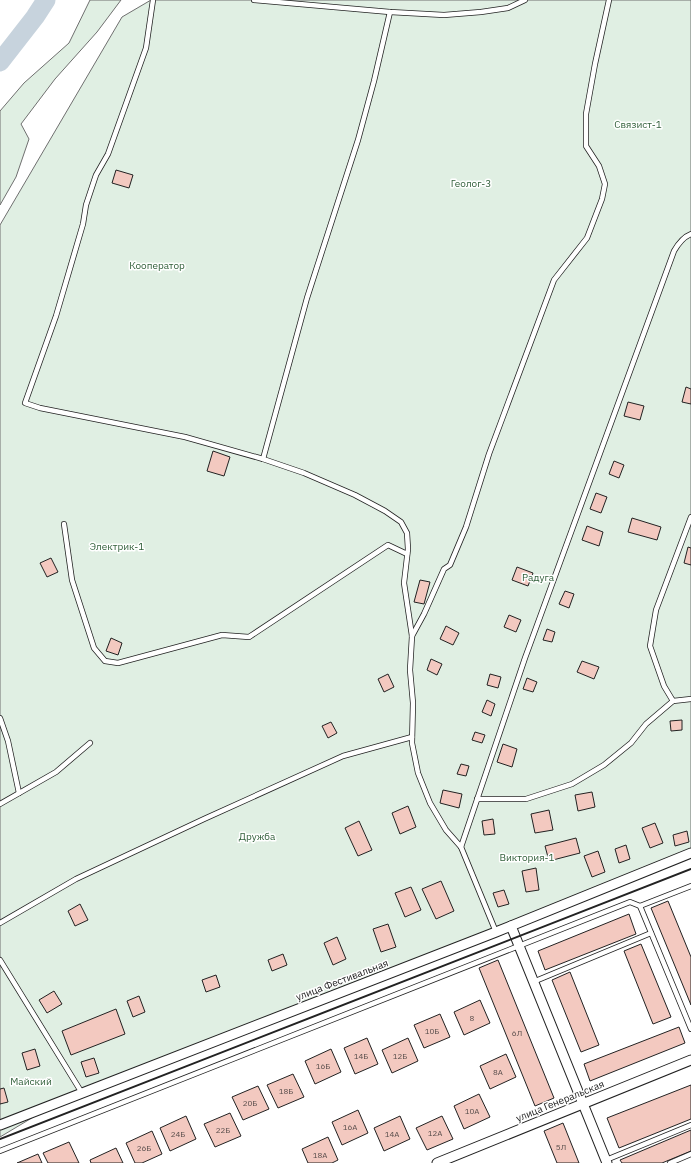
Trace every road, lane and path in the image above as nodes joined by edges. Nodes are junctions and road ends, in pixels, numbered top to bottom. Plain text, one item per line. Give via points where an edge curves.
1 (153, 0) edge
2 (254, 0) edge
3 (525, 0) edge
4 (609, 0) edge
5 (390, 12) junction
6 (691, 234) edge
7 (263, 459) junction
8 (691, 517) edge
9 (64, 524) dead end
10 (407, 554) junction
11 (412, 636) junction
12 (673, 700) junction
13 (691, 700) edge
14 (0, 718) edge
15 (412, 737) junction
16 (90, 743) dead end
17 (19, 793) junction
18 (477, 799) junction
19 (0, 804) edge
20 (461, 847) junction
21 (691, 853) edge
22 (691, 886) edge
23 (640, 906) junction
24 (0, 923) edge
25 (510, 926) junction
26 (496, 932) junction
27 (651, 933) junction
28 (519, 947) junction
29 (0, 960) edge
30 (533, 982) junction
31 (691, 1029) edge
32 (691, 1060) edge
33 (82, 1093) junction
34 (583, 1104) junction
35 (0, 1125) edge
36 (691, 1125) edge
37 (0, 1151) edge
38 (691, 1154) edge
39 (607, 1162) edge
40 (436, 1163) edge
41 (670, 1163) edge

1 - 7 lane via 146,48 108,154 96,175 56,316 25,403 185,437
2 - 5 lane
3 - 5 lane via 508,8 481,12 444,15
4 - 11 lane via 594,64 586,114 586,146 599,166 605,184 602,199 587,238 554,280 489,454 466,527 450,565 444,569
5 - 7 lane via 358,140 307,298
6 - 18 lane via 680,242 671,258 525,658
7 - 10 lane via 355,495 390,514 401,522 407,533
8 - 12 lane via 656,610 650,646 664,686
9 - 10 lane via 72,580 94,648 105,661 118,663 222,636 249,637 388,545
10 - 11 lane via 404,583
11 - 15 lane
12 - 13 lane
12 - 18 lane via 646,724 631,743 604,765 572,784 526,799
14 - 17 lane via 8,741
15 - 20 lane via 418,773 430,803 446,830
15 - 24 lane via 343,756 76,879
16 - 17 lane via 56,772
17 - 19 lane
18 - 20 lane
20 - 26 lane
21 - 25 street, улица Фестивальная
22 - 23 lane
23 - 27 lane
23 - 28 lane via 630,902
25 - 26 street, улица Фестивальная
25 - 28 street
26 - 33 street, улица Фестивальная
27 - 30 lane
27 - 31 lane
28 - 30 street
28 - 37 lane
29 - 33 lane
30 - 34 street
32 - 34 street, улица Генеральская
33 - 35 street, улица Фестивальная
34 - 39 street
34 - 40 street, улица Генеральская
36 - 39 lane
38 - 41 lane

